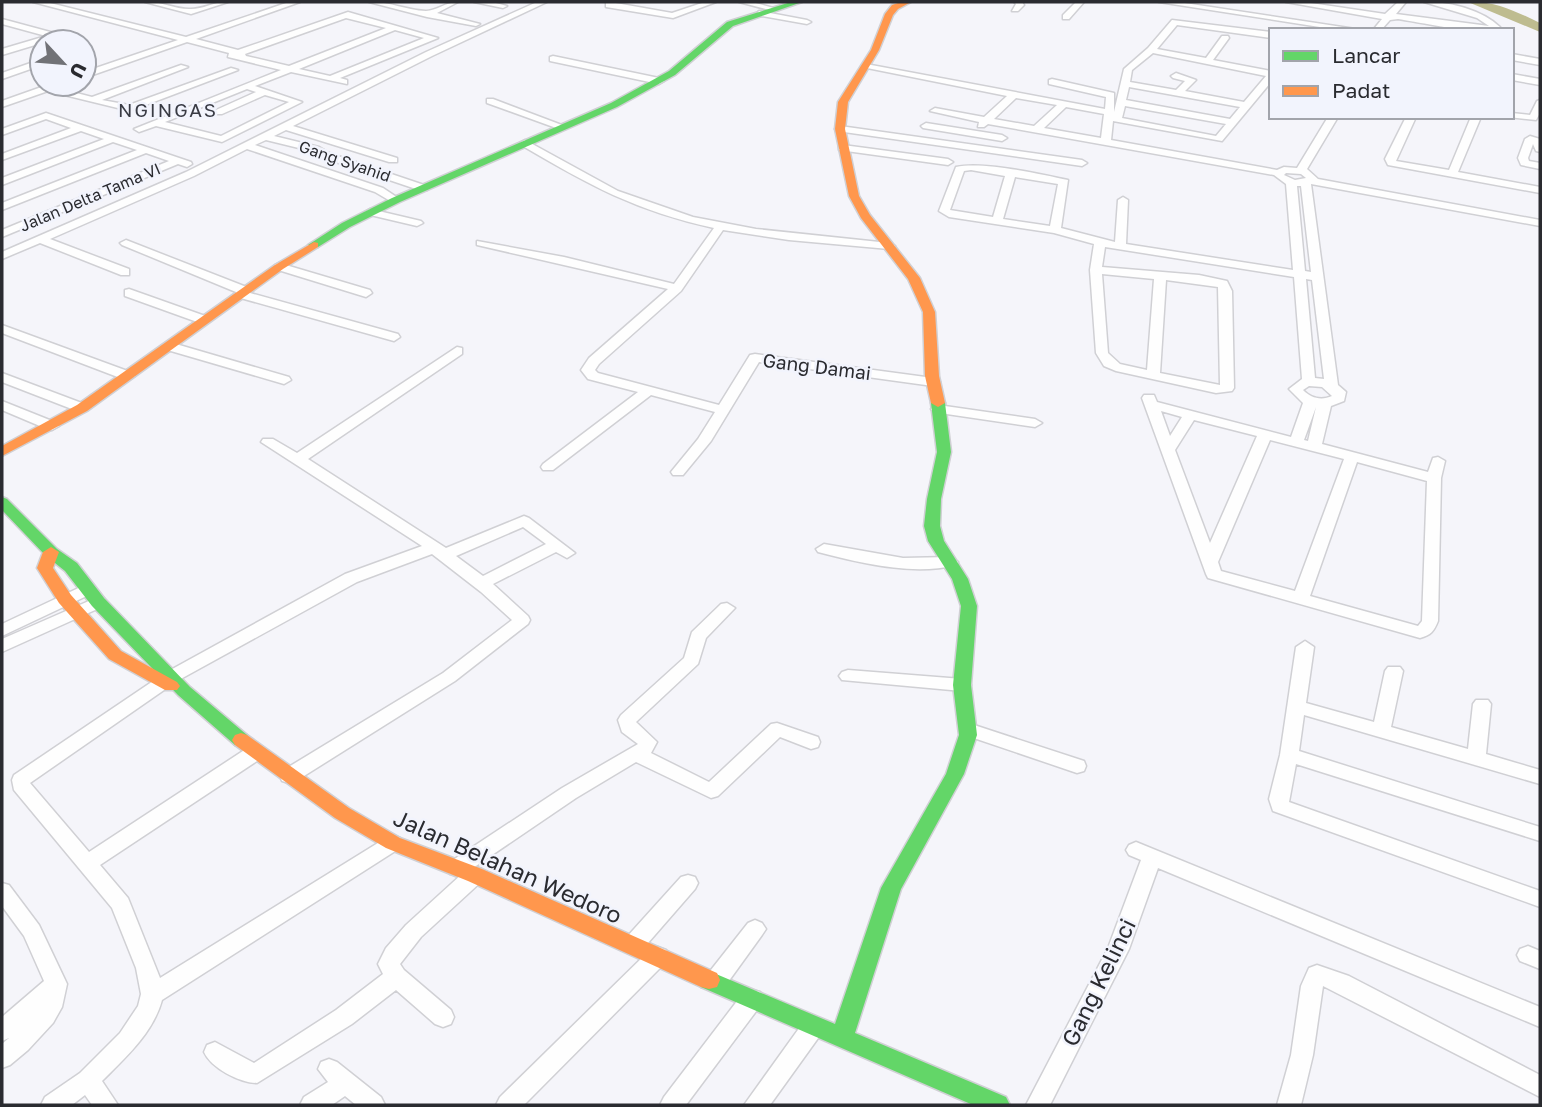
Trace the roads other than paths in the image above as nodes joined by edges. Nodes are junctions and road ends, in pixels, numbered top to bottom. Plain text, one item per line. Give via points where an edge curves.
1 (37, 2) edge
2 (149, 2) edge
3 (172, 2) edge
4 (224, 2) edge
5 (296, 2) edge
6 (373, 2) edge
7 (452, 2) edge
8 (478, 2) edge
9 (543, 2) edge
10 (616, 2) edge
11 (712, 2) edge
12 (743, 2) edge
13 (798, 2) edge
14 (900, 2) edge
15 (1080, 2) edge
16 (1164, 2) edge
17 (1290, 2) edge
18 (1295, 2) edge
19 (1349, 2) edge
20 (1402, 2) edge
21 (1428, 2) edge
22 (1418, 3) edge
23 (500, 4) edge
24 (162, 5) junction
25 (642, 5) edge
26 (1439, 5) junction
27 (762, 7) edge
28 (1342, 10) junction
29 (426, 15) junction
30 (1392, 16) junction
31 (1066, 17) dead end
32 (2, 21) edge
33 (807, 22) dead end
34 (476, 24) dead end
35 (28, 28) edge
36 (393, 28) junction
37 (1344, 28) edge
38 (1378, 28) edge
39 (1387, 28) edge
40 (1481, 28) edge
41 (1492, 28) edge
42 (1269, 36) edge
43 (1224, 38) dead end
44 (183, 40) junction
45 (28, 44) edge
46 (1151, 50) junction
47 (2, 52) edge
48 (238, 55) junction
49 (1514, 55) edge
50 (553, 59) dead end
51 (1540, 59) edge
52 (1208, 61) junction
53 (173, 64) dead end
54 (28, 67) edge
55 (184, 67) junction
56 (866, 67) junction
57 (290, 69) junction
58 (98, 70) edge
59 (233, 70) dead end
60 (1269, 73) edge
61 (2, 76) edge
62 (219, 76) junction
63 (1176, 76) dead end
64 (1514, 77) edge
65 (659, 81) junction
66 (1052, 82) dead end
67 (1540, 82) edge
68 (1125, 84) junction
69 (248, 87) junction
70 (264, 92) junction
71 (1016, 93) junction
72 (1178, 93) junction
73 (28, 95) edge
74 (86, 98) edge
75 (93, 100) junction
76 (490, 101) dead end
77 (1121, 102) junction
78 (1065, 103) junction
79 (1540, 103) edge
80 (2, 104) edge
81 (1247, 105) junction
82 (197, 106) junction
83 (935, 111) dead end
84 (219, 112) junction
85 (1108, 112) junction
86 (230, 116) dead end
87 (1514, 116) edge
88 (1321, 119) edge
89 (1331, 119) edge
90 (1410, 119) edge
91 (1475, 119) edge
92 (986, 120) junction
93 (156, 122) junction
94 (1233, 122) junction
95 (926, 126) dead end
96 (287, 127) junction
97 (562, 127) junction
98 (80, 128) junction
99 (1038, 128) junction
100 (139, 129) dead end
101 (840, 129) junction
102 (2, 132) edge
103 (973, 133) junction
104 (267, 137) junction
105 (1002, 138) dead end
106 (113, 139) junction
107 (1106, 141) junction
108 (525, 143) junction
109 (248, 146) junction
110 (843, 148) junction
111 (1540, 149) edge
112 (146, 150) junction
113 (2, 157) edge
114 (393, 160) dead end
115 (948, 162) dead end
116 (1082, 163) dead end
117 (1540, 166) edge
118 (1011, 173) junction
119 (1290, 174) junction
120 (1452, 175) junction
121 (1309, 180) junction
122 (2, 182) edge
123 (423, 188) junction
124 (1540, 190) edge
125 (396, 200) junction
126 (1123, 200) dead end
127 (2, 207) edge
128 (370, 212) junction
129 (1540, 216) edge
130 (997, 221) junction
131 (417, 223) dead end
132 (1540, 223) edge
133 (720, 227) junction
134 (1055, 230) junction
135 (2, 234) edge
136 (39, 239) junction
137 (1100, 242) junction
138 (126, 243) dead end
139 (481, 243) dead end
140 (889, 246) junction
141 (1120, 247) junction
142 (2, 256) edge
143 (279, 267) junction
144 (1096, 270) junction
145 (125, 272) dead end
146 (1299, 274) junction
147 (1160, 276) junction
148 (1318, 277) junction
149 (677, 288) junction
150 (243, 292) junction
151 (129, 293) dead end
152 (366, 293) dead end
153 (204, 320) junction
154 (2, 329) edge
155 (394, 338) dead end
156 (169, 346) junction
157 (457, 351) dead end
158 (1153, 375) junction
159 (128, 376) junction
160 (2, 377) edge
161 (284, 380) dead end
162 (1308, 381) junction
163 (933, 382) junction
164 (1331, 385) junction
165 (648, 391) junction
166 (1318, 402) junction
167 (2, 405) edge
168 (82, 408) junction
169 (938, 409) junction
170 (722, 410) junction
171 (1190, 415) junction
172 (1035, 423) dead end
173 (52, 426) junction
174 (1265, 435) junction
175 (268, 442) dead end
176 (1296, 443) junction
177 (1314, 447) junction
178 (1169, 449) junction
179 (2, 452) edge
180 (1352, 457) junction
181 (298, 458) junction
182 (548, 467) dead end
183 (678, 472) dead end
184 (2, 502) edge
185 (824, 549) dead end
186 (441, 550) junction
187 (51, 552) junction
188 (1210, 562) junction
189 (942, 563) junction
190 (483, 583) junction
191 (92, 595) junction
192 (1300, 600) junction
193 (70, 605) junction
194 (727, 608) dead end
195 (2, 631) edge
196 (2, 646) edge
197 (1305, 647) dead end
198 (1394, 671) dead end
199 (848, 676) dead end
200 (168, 678) junction
201 (962, 685) junction
202 (1482, 704) dead end
203 (1296, 706) junction
204 (968, 729) junction
205 (1381, 731) junction
206 (811, 742) dead end
207 (256, 752) junction
208 (636, 754) junction
209 (1289, 755) junction
210 (1476, 759) junction
211 (1077, 766) dead end
212 (289, 776) junction
213 (1540, 777) edge
214 (1540, 834) edge
215 (393, 843) junction
216 (87, 863) junction
217 (466, 872) junction
218 (688, 883) dead end
219 (1540, 900) edge
220 (6, 905) edge
221 (755, 929) dead end
222 (633, 945) junction
223 (658, 956) junction
224 (396, 977) junction
225 (715, 982) junction
226 (56, 984) junction
227 (152, 994) junction
228 (752, 999) junction
229 (443, 1017) dead end
230 (1540, 1017) edge
231 (813, 1027) junction
232 (2, 1031) edge
233 (842, 1038) junction
234 (215, 1052) dead end
235 (2, 1058) edge
236 (88, 1080) junction
237 (1540, 1087) edge
238 (53, 1105) edge
239 (106, 1105) edge
240 (312, 1105) edge
241 (373, 1105) edge
242 (508, 1105) edge
243 (672, 1105) edge
244 (756, 1105) edge
245 (998, 1105) edge
246 (1038, 1105) edge
247 (1289, 1105) edge

1 - 44 street
2 - 24 street
3 - 24 street
4 - 24 street via 195,11
5 - 44 street
6 - 29 street
7 - 29 street
8 - 23 street
9 - 96 street
10 - 25 street via 609,5
11 - 25 street via 675,15
12 - 27 street
13 - 27 street
14 - 56 street via 889,14
15 - 31 street
16 - 37 street
17 - 18 street
18 - 28 street
19 - 28 street
20 - 30 street
21 - 26 street
22 - 26 street
26 - 41 street via 1480,16 1496,27
27 - 33 street
27 - 65 street via 730,24
28 - 30 street
29 - 34 street
30 - 38 street
30 - 39 street
30 - 40 street
32 - 35 street
36 - 48 street via 347,15
36 - 57 street
36 - 57 street via 436,39 338,81
42 - 46 street via 1179,21
43 - 52 street
44 - 48 street
44 - 58 street
45 - 47 street
46 - 52 street
46 - 68 street via 1128,69
48 - 57 street
49 - 51 street
50 - 65 street
52 - 60 street
53 - 55 street
54 - 61 street
55 - 62 street
55 - 75 street
56 - 71 street
56 - 101 street via 843,102
57 - 69 street
59 - 62 street
60 - 81 street
62 - 75 street via 136,107
63 - 72 street via 1191,80
64 - 67 street
65 - 97 street
66 - 85 street via 1107,92 1112,99
68 - 72 street
68 - 77 street
69 - 70 street
69 - 82 street
70 - 84 street
70 - 93 street via 297,102 224,139
71 - 78 street
71 - 92 street
72 - 81 street
73 - 80 street
74 - 75 street
76 - 97 street
77 - 94 street
77 - 94 street via 1117,119 1121,122 1205,138 1220,138
78 - 85 street
78 - 99 street
79 - 87 street via 1533,118
81 - 94 street
82 - 84 street
82 - 93 street
83 - 92 street
84 - 86 street
85 - 107 street
88 - 119 street
89 - 119 street
90 - 120 street via 1391,163
91 - 120 street
92 - 99 street
92 - 103 street
93 - 100 street
95 - 103 street
96 - 104 street
96 - 114 street
97 - 108 street
98 - 102 street via 46,116
98 - 106 street
98 - 113 street
99 - 107 street
101 - 110 street
101 - 116 street
103 - 105 street
104 - 109 street
104 - 123 street, Gang Syahid via 315,149
106 - 112 street
106 - 122 street
107 - 119 street
108 - 123 street
108 - 133 street via 628,199
109 - 125 street via 379,190
109 - 136 street
110 - 115 street
110 - 140 street via 854,196
111 - 117 street via 1536,140 1530,139 1523,158
112 - 127 street
112 - 135 street, Jalan Delta Tama VI via 182,162
118 - 130 street
118 - 130 street via 961,168 944,211
118 - 134 street via 1065,183
119 - 121 street
119 - 146 street
120 - 124 street
121 - 129 street
121 - 132 street
121 - 148 street
123 - 125 street
125 - 128 street
126 - 141 street
128 - 131 street
128 - 143 street
130 - 134 street
133 - 140 street
133 - 149 street
134 - 137 street
136 - 142 street
136 - 145 street
137 - 141 street
137 - 144 street
138 - 150 street
139 - 149 street
140 - 163 street via 914,278 926,303
141 - 146 street
143 - 150 street
143 - 152 street
144 - 147 street
144 - 158 street via 1104,358 1116,367
146 - 148 street
146 - 162 street
147 - 158 street
147 - 158 street via 1225,286 1229,386 1219,390
148 - 164 street
149 - 165 street via 588,367 593,376
150 - 153 street
150 - 155 street
151 - 153 street
153 - 156 street
154 - 159 street
156 - 159 street
156 - 161 street
157 - 181 street
159 - 168 street
160 - 168 street
162 - 164 street
162 - 166 street via 1296,389 1300,396
163 - 169 street
163 - 170 street, Gang Damai via 755,358
164 - 166 street via 1339,398
165 - 170 street
165 - 182 street
166 - 176 street
166 - 177 street
167 - 173 street
168 - 173 street
169 - 172 street
169 - 189 street via 944,452 932,526
170 - 183 street, Gang Damai
171 - 174 street
171 - 178 street
171 - 178 street via 1151,402
173 - 179 street
174 - 176 street
174 - 188 street
175 - 181 street
176 - 177 street
177 - 180 street
178 - 188 street
180 - 192 street
180 - 192 street via 1436,470 1430,621 1426,629 1413,631
181 - 186 street
184 - 187 street, Jalan Belahan Wedoro
185 - 189 street via 870,558
186 - 190 street
186 - 190 street via 524,521 562,549
186 - 200 street via 351,579
187 - 191 street, Jalan Belahan Wedoro via 71,567
187 - 193 street via 44,568
188 - 192 street via 1211,570 1220,577
189 - 201 street via 969,606
190 - 212 street via 522,620 449,677
191 - 193 street
191 - 200 street, Jalan Belahan Wedoro
193 - 195 street
193 - 196 street
193 - 200 street via 115,654 140,671
194 - 208 street via 698,636 692,660 629,717 628,727 648,742
197 - 203 street
198 - 205 street
199 - 201 street
200 - 207 street, Jalan Belahan Wedoro
200 - 216 street via 21,780
201 - 204 street
202 - 210 street
203 - 205 street
203 - 209 street
204 - 211 street
204 - 233 street via 954,774 891,888
205 - 210 street
206 - 208 street via 777,729 710,791
207 - 212 street, Jalan Belahan Wedoro
207 - 216 street
208 - 217 street via 569,793
209 - 214 street
209 - 219 street via 1279,799 1285,810
210 - 213 street
212 - 215 street, Jalan Belahan Wedoro
215 - 217 street, Jalan Belahan Wedoro
215 - 227 street
216 - 227 street via 121,904 147,968
217 - 222 street, Jalan Belahan Wedoro
217 - 224 street via 393,953 389,964
218 - 222 street
220 - 226 street via 32,930
221 - 225 street
222 - 223 street, Jalan Belahan Wedoro
223 - 225 street, Jalan Belahan Wedoro
223 - 242 street
224 - 229 street
224 - 234 street via 257,1073 248,1073
225 - 228 street, Jalan Belahan Wedoro
226 - 232 street
226 - 235 street via 48,1014
227 - 236 street via 128,1040
228 - 231 street, Jalan Belahan Wedoro
228 - 243 street
230 - 246 street, Gang Kelinci via 1144,853 1118,949
231 - 233 street, Jalan Belahan Wedoro
231 - 244 street
233 - 245 street, Jalan Belahan Wedoro
236 - 238 street
236 - 239 street
237 - 247 street via 1317,974
240 - 241 street via 337,1076

